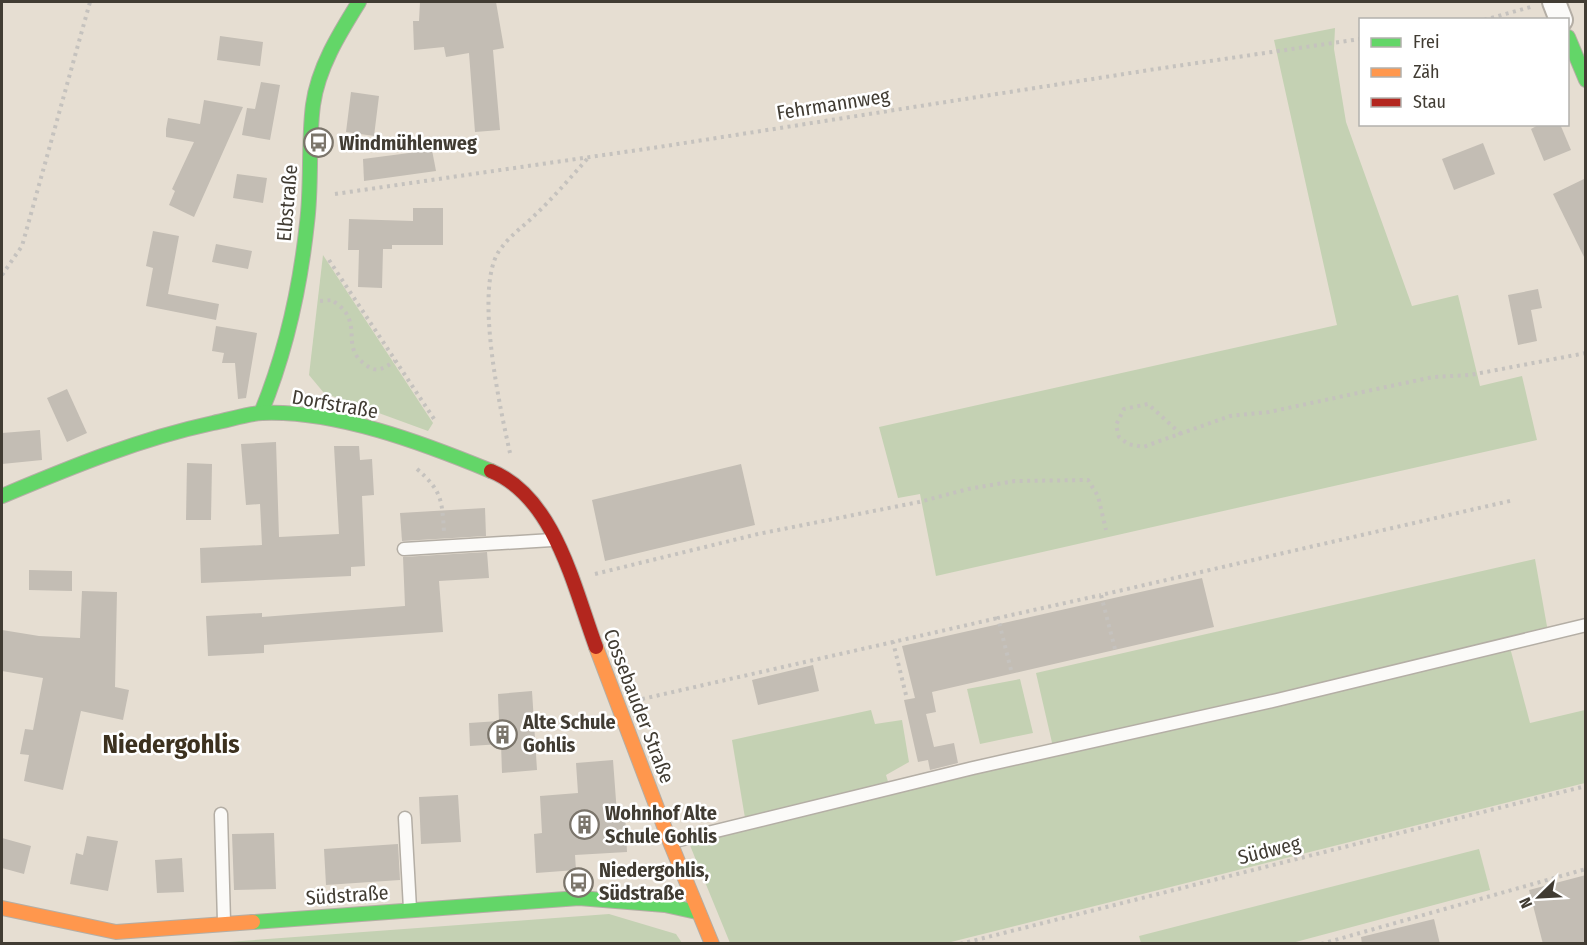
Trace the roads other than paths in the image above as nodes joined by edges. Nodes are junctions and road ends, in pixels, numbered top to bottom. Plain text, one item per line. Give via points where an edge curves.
1 (358, 2) edge
2 (1547, 3) edge
3 (1559, 18) edge
4 (1569, 39) edge
5 (1586, 80) edge
6 (261, 413) junction
7 (2, 496) edge
8 (543, 516) joint
9 (556, 540) junction
10 (404, 549) dead end
11 (1586, 626) edge
12 (221, 814) dead end
13 (405, 818) dead end
14 (670, 842) junction
15 (2, 908) edge
16 (410, 910) junction
17 (697, 912) junction
18 (225, 924) junction
19 (712, 944) edge

1 - 6 street, Elbstraße via 334,41 313,103 310,197 295,299 276,379
2 - 3 street
4 - 5 street
6 - 7 street, Dorfstraße via 175,431 110,451
6 - 8 street, Dorfstraße via 313,416 421,442 503,476
8 - 9 street, Cossebauder Straße
9 - 10 lane
9 - 14 street, Cossebauder Straße
11 - 14 lane
12 - 18 lane
13 - 16 lane
14 - 17 street, Cossebauder Straße
15 - 18 street, Südstraße via 116,932
16 - 17 street, Südstraße via 579,898 665,905
16 - 18 street, Südstraße
17 - 19 street, Cossebauder Straße

